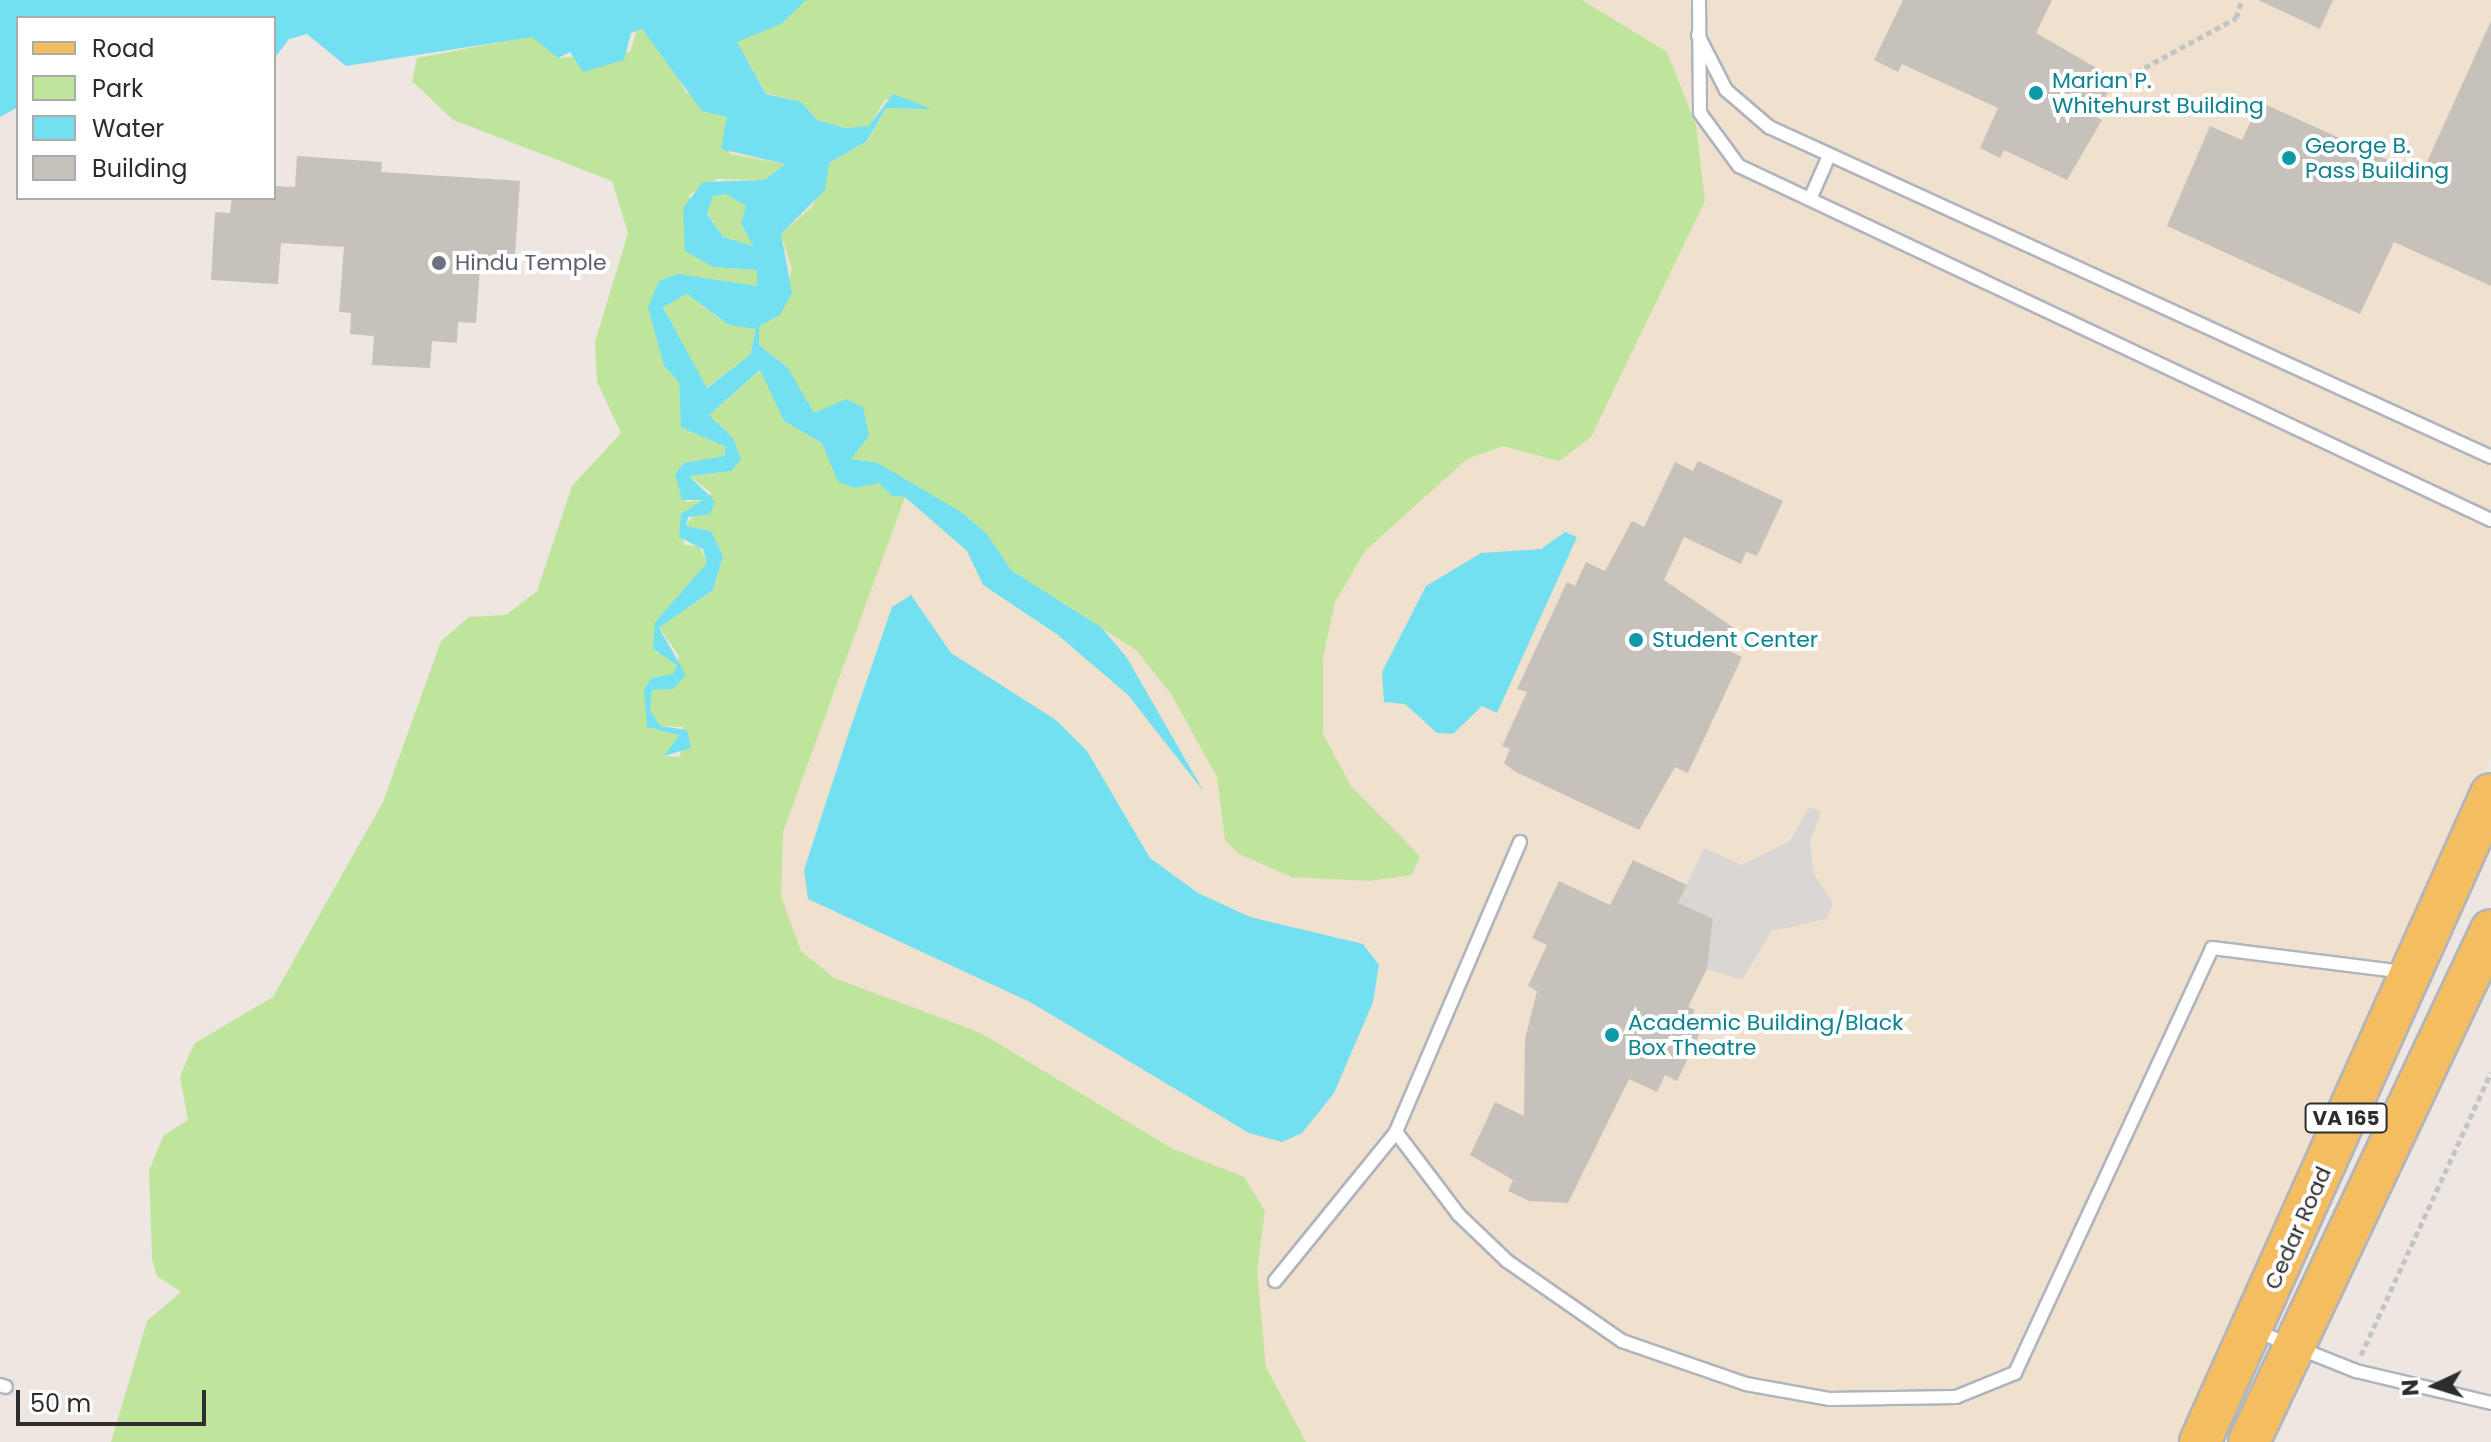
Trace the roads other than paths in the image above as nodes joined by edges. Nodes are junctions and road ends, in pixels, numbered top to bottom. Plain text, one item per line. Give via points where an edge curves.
1 (1699, 0) edge
2 (1697, 32) junction
3 (1829, 156) junction
4 (1810, 199) junction
5 (2491, 457) edge
6 (2491, 520) edge
7 (2491, 794) edge
8 (1520, 842) dead end
9 (2491, 930) edge
10 (2411, 972) junction
11 (1396, 1132) junction
12 (1275, 1281) dead end
13 (2253, 1330) junction
14 (2294, 1348) junction
15 (2491, 1403) edge
16 (2200, 1442) edge
17 (2249, 1442) edge

1 - 2 lane
2 - 3 lane via 1726,90 1747,111
2 - 4 lane via 1695,88 1709,134 1739,166
3 - 4 lane
3 - 5 lane
4 - 6 lane
7 - 10 main road, Cedar Road / VA 165
8 - 11 lane
9 - 14 main road, VA 165
10 - 11 lane via 2212,948 2029,1348 1999,1385 1956,1397 1829,1399 1746,1384 1622,1341 1507,1261 1459,1215
10 - 13 main road, Cedar Road / VA 165
11 - 12 lane
13 - 14 lane
13 - 16 main road, Cedar Road / VA 165
14 - 15 lane via 2354,1370
14 - 17 main road, VA 165

